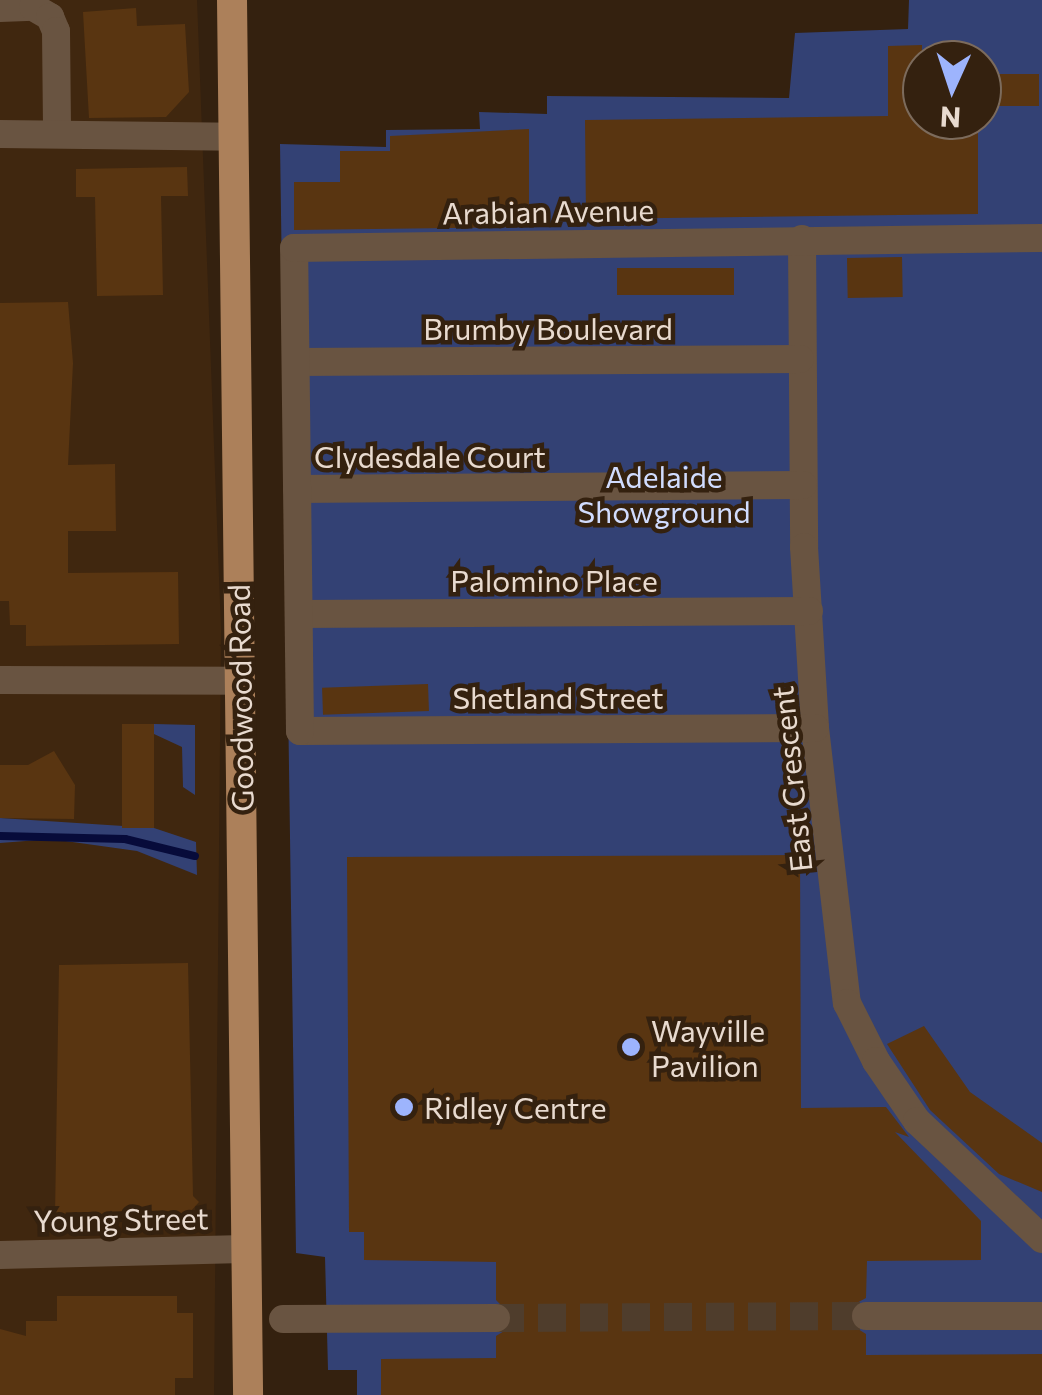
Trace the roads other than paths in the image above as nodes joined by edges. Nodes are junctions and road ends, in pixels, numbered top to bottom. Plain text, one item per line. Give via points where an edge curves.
1 (232, 0) edge
2 (0, 8) edge
3 (57, 133) junction
4 (0, 134) edge
5 (234, 137) junction
6 (1042, 238) edge
7 (802, 239) junction
8 (800, 359) junction
9 (296, 362) junction
10 (804, 485) junction
11 (297, 489) junction
12 (809, 611) junction
13 (299, 614) junction
14 (0, 680) edge
15 (240, 681) junction
16 (815, 728) junction
17 (1042, 1239) edge
18 (244, 1248) junction
19 (0, 1255) edge
20 (866, 1316) tunnel mouth
21 (1042, 1316) edge
22 (496, 1318) tunnel mouth
23 (283, 1319) dead end
24 (248, 1395) edge

1 - 5 main road, Goodwood Road
2 - 3 street via 33,8 50,17 56,32
3 - 4 street
3 - 5 street
5 - 15 main road, Goodwood Road
6 - 7 street, Arabian Avenue
7 - 8 street, East Crescent
7 - 9 street, Arabian Avenue via 294,248
8 - 9 street, Brumby Boulevard
8 - 10 street, East Crescent
9 - 11 street
10 - 11 street, Clydesdale Court
10 - 12 street, East Crescent
11 - 13 street
12 - 13 street, Palomino Place
12 - 16 street, East Crescent
13 - 16 street, Shetland Street via 300,732
14 - 15 street
15 - 18 main road, Goodwood Road
16 - 17 street, East Crescent via 847,1003 917,1121
18 - 19 street, Young Street
18 - 24 main road, Goodwood Road
20 - 21 street
22 - 23 street

